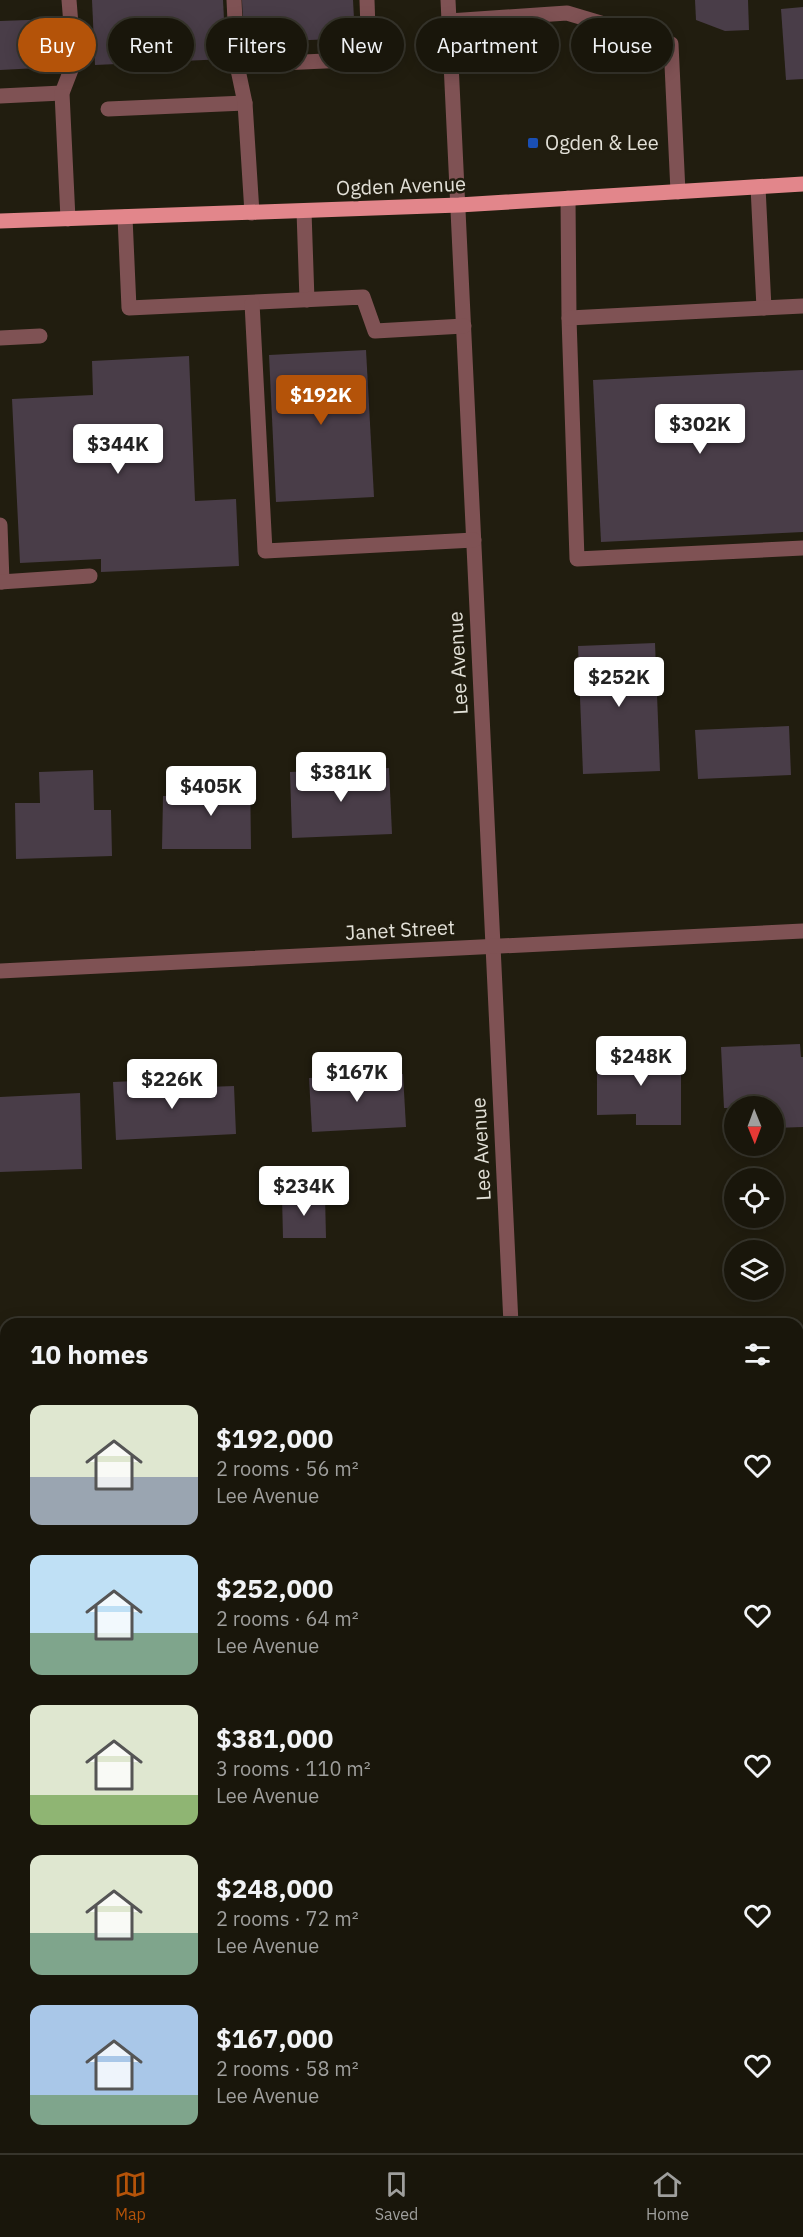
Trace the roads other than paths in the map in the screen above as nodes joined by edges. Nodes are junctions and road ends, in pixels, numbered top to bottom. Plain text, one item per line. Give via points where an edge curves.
1 (69, 0) edge
2 (234, 0) edge
3 (367, 0) edge
4 (448, 0) edge
5 (567, 7) edge
6 (235, 18) edge
7 (449, 18) edge
8 (474, 18) edge
9 (307, 62) edge
10 (238, 72) edge
11 (452, 72) edge
12 (62, 93) junction
13 (0, 96) edge
14 (245, 103) junction
15 (108, 109) dead end
16 (803, 184) edge
17 (758, 187) junction
18 (678, 192) junction
19 (568, 198) junction
20 (459, 205) junction
21 (304, 211) junction
22 (252, 213) junction
23 (125, 217) junction
24 (68, 219) junction
25 (0, 221) edge
26 (307, 300) junction
27 (252, 303) junction
28 (803, 306) edge
29 (764, 308) junction
30 (569, 318) junction
31 (464, 326) junction
32 (40, 336) dead end
33 (0, 338) edge
34 (0, 525) edge
35 (474, 540) junction
36 (803, 548) edge
37 (90, 576) dead end
38 (1, 582) edge
39 (803, 931) edge
40 (492, 947) junction
41 (0, 972) edge
42 (511, 1318) edge

1 - 12 street via 74,62
2 - 6 street
3 - 9 street via 369,59
4 - 7 street, Lee Avenue
5 - 8 street
5 - 18 street via 670,44
10 - 14 street
11 - 20 street, Lee Avenue
12 - 13 street
12 - 24 street
14 - 15 street
14 - 22 street
16 - 17 main road, Ogden Avenue
17 - 18 main road, Ogden Avenue
17 - 29 street
18 - 19 main road, Ogden Avenue
19 - 20 main road, Ogden Avenue
19 - 30 street
20 - 21 main road, Ogden Avenue
20 - 31 street, Lee Avenue
21 - 22 main road, Ogden Avenue
21 - 26 street
22 - 23 main road, Ogden Avenue
23 - 24 main road, Ogden Avenue
23 - 27 street via 129,308
24 - 25 main road, Ogden Avenue
26 - 27 street
26 - 31 street via 363,297 375,331
27 - 35 street via 265,551
28 - 29 street
29 - 30 street
30 - 36 street via 577,559
31 - 35 street, Lee Avenue
32 - 33 street
34 - 38 street
35 - 40 street, Lee Avenue
37 - 38 street
39 - 40 street, Janet Street
40 - 41 street, Janet Street
40 - 42 street, Lee Avenue

